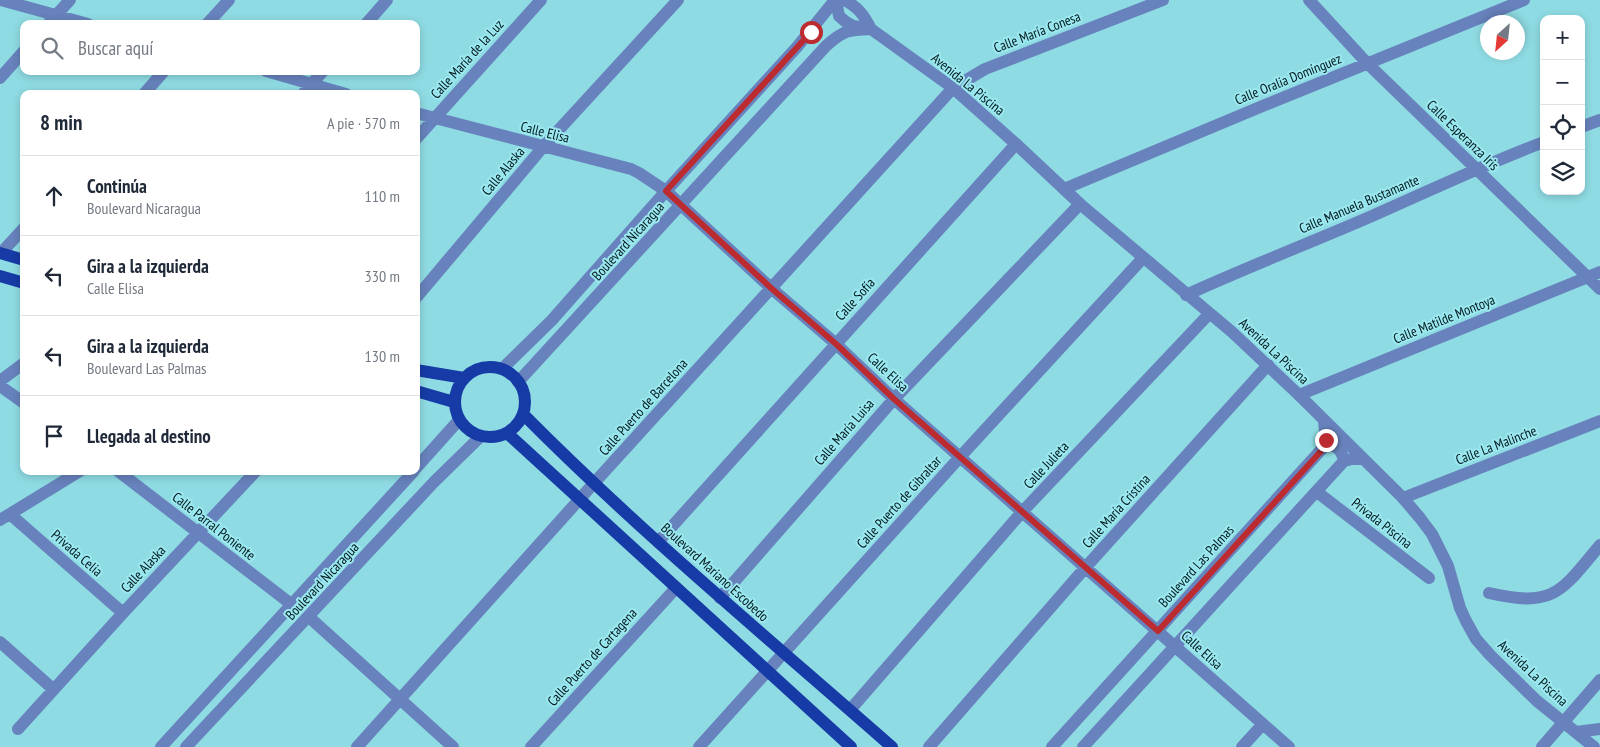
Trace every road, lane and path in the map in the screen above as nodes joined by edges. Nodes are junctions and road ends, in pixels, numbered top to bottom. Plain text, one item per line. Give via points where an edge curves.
1 (1, 0) edge
2 (70, 0) edge
3 (229, 0) edge
4 (387, 0) edge
5 (541, 0) edge
6 (678, 0) edge
7 (836, 0) edge
8 (844, 0) edge
9 (1163, 0) edge
10 (1309, 0) edge
11 (1524, 0) edge
12 (52, 20) edge
13 (211, 20) edge
14 (370, 20) edge
15 (871, 29) junction
16 (20, 56) edge
17 (1367, 63) junction
18 (161, 75) edge
19 (275, 75) edge
20 (320, 75) edge
21 (0, 78) edge
22 (953, 88) junction
23 (308, 89) edge
24 (147, 90) edge
25 (420, 114) edge
26 (434, 118) junction
27 (1600, 120) edge
28 (1585, 126) edge
29 (420, 134) edge
30 (1016, 144) junction
31 (1540, 144) edge
32 (543, 147) junction
33 (1477, 169) junction
34 (1064, 189) junction
35 (666, 191) junction
36 (1080, 204) junction
37 (681, 205) junction
38 (20, 232) edge
39 (0, 253) edge
40 (1143, 258) junction
41 (20, 259) edge
42 (1600, 272) edge
43 (0, 276) edge
44 (1586, 277) junction
45 (20, 282) edge
46 (771, 288) junction
47 (1600, 289) edge
48 (420, 293) edge
49 (1186, 294) junction
50 (1209, 314) junction
51 (835, 343) junction
52 (1268, 365) junction
53 (20, 366) edge
54 (502, 370) junction
55 (420, 371) edge
56 (464, 378) junction
57 (0, 381) edge
58 (518, 382) junction
59 (0, 386) edge
60 (420, 392) edge
61 (1299, 395) junction
62 (894, 399) junction
63 (20, 400) edge
64 (454, 402) junction
65 (523, 414) junction
66 (459, 420) junction
67 (1324, 421) junction
68 (1600, 421) edge
69 (508, 433) junction
70 (481, 436) junction
71 (1325, 444) junction
72 (960, 457) junction
73 (1363, 459) junction
74 (1344, 460) junction
75 (420, 464) edge
76 (74, 475) edge
77 (123, 475) edge
78 (252, 475) edge
79 (410, 475) edge
80 (595, 482) junction
81 (1317, 492) junction
82 (1403, 498) junction
83 (579, 500) junction
84 (1022, 512) junction
85 (5, 518) edge
86 (199, 532) junction
87 (658, 542) junction
88 (1600, 545) edge
89 (1085, 568) junction
90 (1429, 578) dead end
91 (676, 588) junction
92 (1489, 593) dead end
93 (720, 598) junction
94 (291, 604) junction
95 (122, 613) junction
96 (309, 617) junction
97 (1158, 631) junction
98 (0, 642) edge
99 (1175, 646) junction
100 (783, 653) junction
101 (768, 671) junction
102 (1600, 680) edge
103 (53, 689) junction
104 (399, 699) junction
105 (850, 710) junction
106 (1563, 721) junction
107 (1263, 724) junction
108 (1600, 728) edge
109 (18, 729) dead end
110 (1576, 732) junction
111 (162, 747) edge
112 (186, 747) edge
113 (357, 747) edge
114 (453, 747) edge
115 (531, 747) edge
116 (699, 747) edge
117 (851, 747) edge
118 (892, 747) edge
119 (928, 747) edge
120 (1052, 747) edge
121 (1083, 747) edge
122 (1242, 747) edge
123 (1289, 747) edge
124 (1542, 747) edge
125 (1594, 747) edge

1 - 12 street
2 - 12 street
3 - 13 street
4 - 14 street
5 - 26 street, Calle María de la Luz
6 - 32 street, Calle Alaska
7 - 15 street, Avenida La Piscina via 839,16 846,22
7 - 35 street, Boulevard Nicaragua
8 - 15 street, Avenida La Piscina via 865,16
9 - 22 street, Calle María Conesa via 985,69
10 - 17 street, Calle Esperanza Iris
11 - 17 street, Calle Oralia Domínguez
15 - 22 street, Avenida La Piscina
15 - 37 street, Boulevard Nicaragua via 849,30 826,46
16 - 21 street
17 - 33 street, Calle Esperanza Iris
17 - 34 street, Calle Oralia Domínguez
18 - 24 street
19 - 23 street
20 - 23 street
22 - 30 street, Avenida La Piscina
22 - 46 street, Calle Puerto de Barcelona
25 - 26 street, Calle Elisa
26 - 29 street, Calle María de la Luz
26 - 32 street, Calle Elisa
27 - 28 street
30 - 34 street, Avenida La Piscina
30 - 51 street, Calle Sofía
31 - 33 street, Calle Manuela Bustamante
32 - 35 street, Calle Elisa via 631,170
32 - 48 street, Calle Alaska
33 - 44 street, Calle Esperanza Iris
33 - 49 street, Calle Manuela Bustamante
34 - 36 street, Avenida La Piscina
35 - 37 street, Calle Elisa
35 - 54 street, Boulevard Nicaragua via 552,320
36 - 40 street, Avenida La Piscina
36 - 62 street, Calle María Luisa
37 - 46 street, Calle Elisa
37 - 58 street, Boulevard Nicaragua
38 - 39 street
39 - 41 main road
40 - 49 street, Avenida La Piscina
40 - 72 street, Calle Puerto de Gibraltar
42 - 44 street, Calle Matilde Montoya
43 - 45 main road
44 - 47 street, Calle Esperanza Iris
44 - 61 street, Calle Matilde Montoya
46 - 51 street, Calle Elisa
46 - 80 street, Calle Puerto de Barcelona
49 - 50 street, Avenida La Piscina
50 - 52 street, Avenida La Piscina
50 - 84 street, Calle Julieta
51 - 62 street, Calle Elisa
51 - 87 street, Calle Sofía
52 - 61 street, Avenida La Piscina
52 - 89 street, Calle María Cristina
53 - 57 street
54 - 56 main road via 482,368
54 - 58 main road
55 - 56 main road
56 - 64 main road
58 - 65 main road via 524,398
59 - 63 street
60 - 64 main road
61 - 67 street, Avenida La Piscina
62 - 72 street, Calle Elisa
62 - 93 street, Calle María Luisa
64 - 66 main road
65 - 69 main road
65 - 80 main road, Boulevard Mariano Escobedo
66 - 70 main road via 472,433
66 - 75 street
67 - 71 street
67 - 73 street, Avenida La Piscina
68 - 82 street, Calle La Malinche
69 - 70 main road via 490,438
69 - 83 main road
70 - 96 street, Boulevard Nicaragua
71 - 74 street via 1338,448
71 - 97 street, Boulevard Las Palmas
72 - 84 street, Calle Elisa
72 - 100 street, Calle Puerto de Gibraltar
73 - 74 street
73 - 82 street, Avenida La Piscina
74 - 81 street
76 - 85 street
77 - 86 street, Calle Parral Poniente
78 - 86 street, Calle Alaska
79 - 94 street, Boulevard Nicaragua
80 - 83 street, Calle Puerto de Barcelona
80 - 87 main road, Boulevard Mariano Escobedo
81 - 90 street, Privada Piscina
81 - 99 street
82 - 106 street, Avenida La Piscina via 1432,534 1448,566 1460,608 1476,639 1506,673
83 - 91 main road
83 - 104 street, Calle Puerto de Barcelona
84 - 89 street, Calle Elisa
84 - 105 street, Calle Julieta
85 - 95 street, Privada Celia
86 - 94 street, Calle Parral Poniente
86 - 95 street, Calle Alaska
87 - 93 main road, Boulevard Mariano Escobedo
88 - 92 street via 1559,591 1523,599
89 - 97 street, Calle Elisa
89 - 119 street, Calle María Cristina
91 - 101 main road
91 - 115 street, Calle Puerto de Cartagena
93 - 100 main road, Boulevard Mariano Escobedo
94 - 111 street, Boulevard Nicaragua
95 - 103 street, Calle Alaska
96 - 104 street
96 - 112 street, Boulevard Nicaragua
97 - 99 street, Calle Elisa
97 - 120 street, Boulevard Las Palmas
98 - 103 street
99 - 107 street, Calle Elisa
99 - 121 street
100 - 101 street, Calle Puerto de Gibraltar
100 - 105 main road, Boulevard Mariano Escobedo
101 - 116 street, Calle Puerto de Gibraltar
101 - 117 main road
102 - 106 street
103 - 109 street, Calle Alaska
104 - 113 street, Calle Puerto de Barcelona
104 - 114 street
105 - 118 main road, Boulevard Mariano Escobedo
106 - 110 street, Avenida La Piscina
106 - 124 street
107 - 122 street
107 - 123 street, Calle Elisa
108 - 110 street
110 - 125 street, Avenida La Piscina

